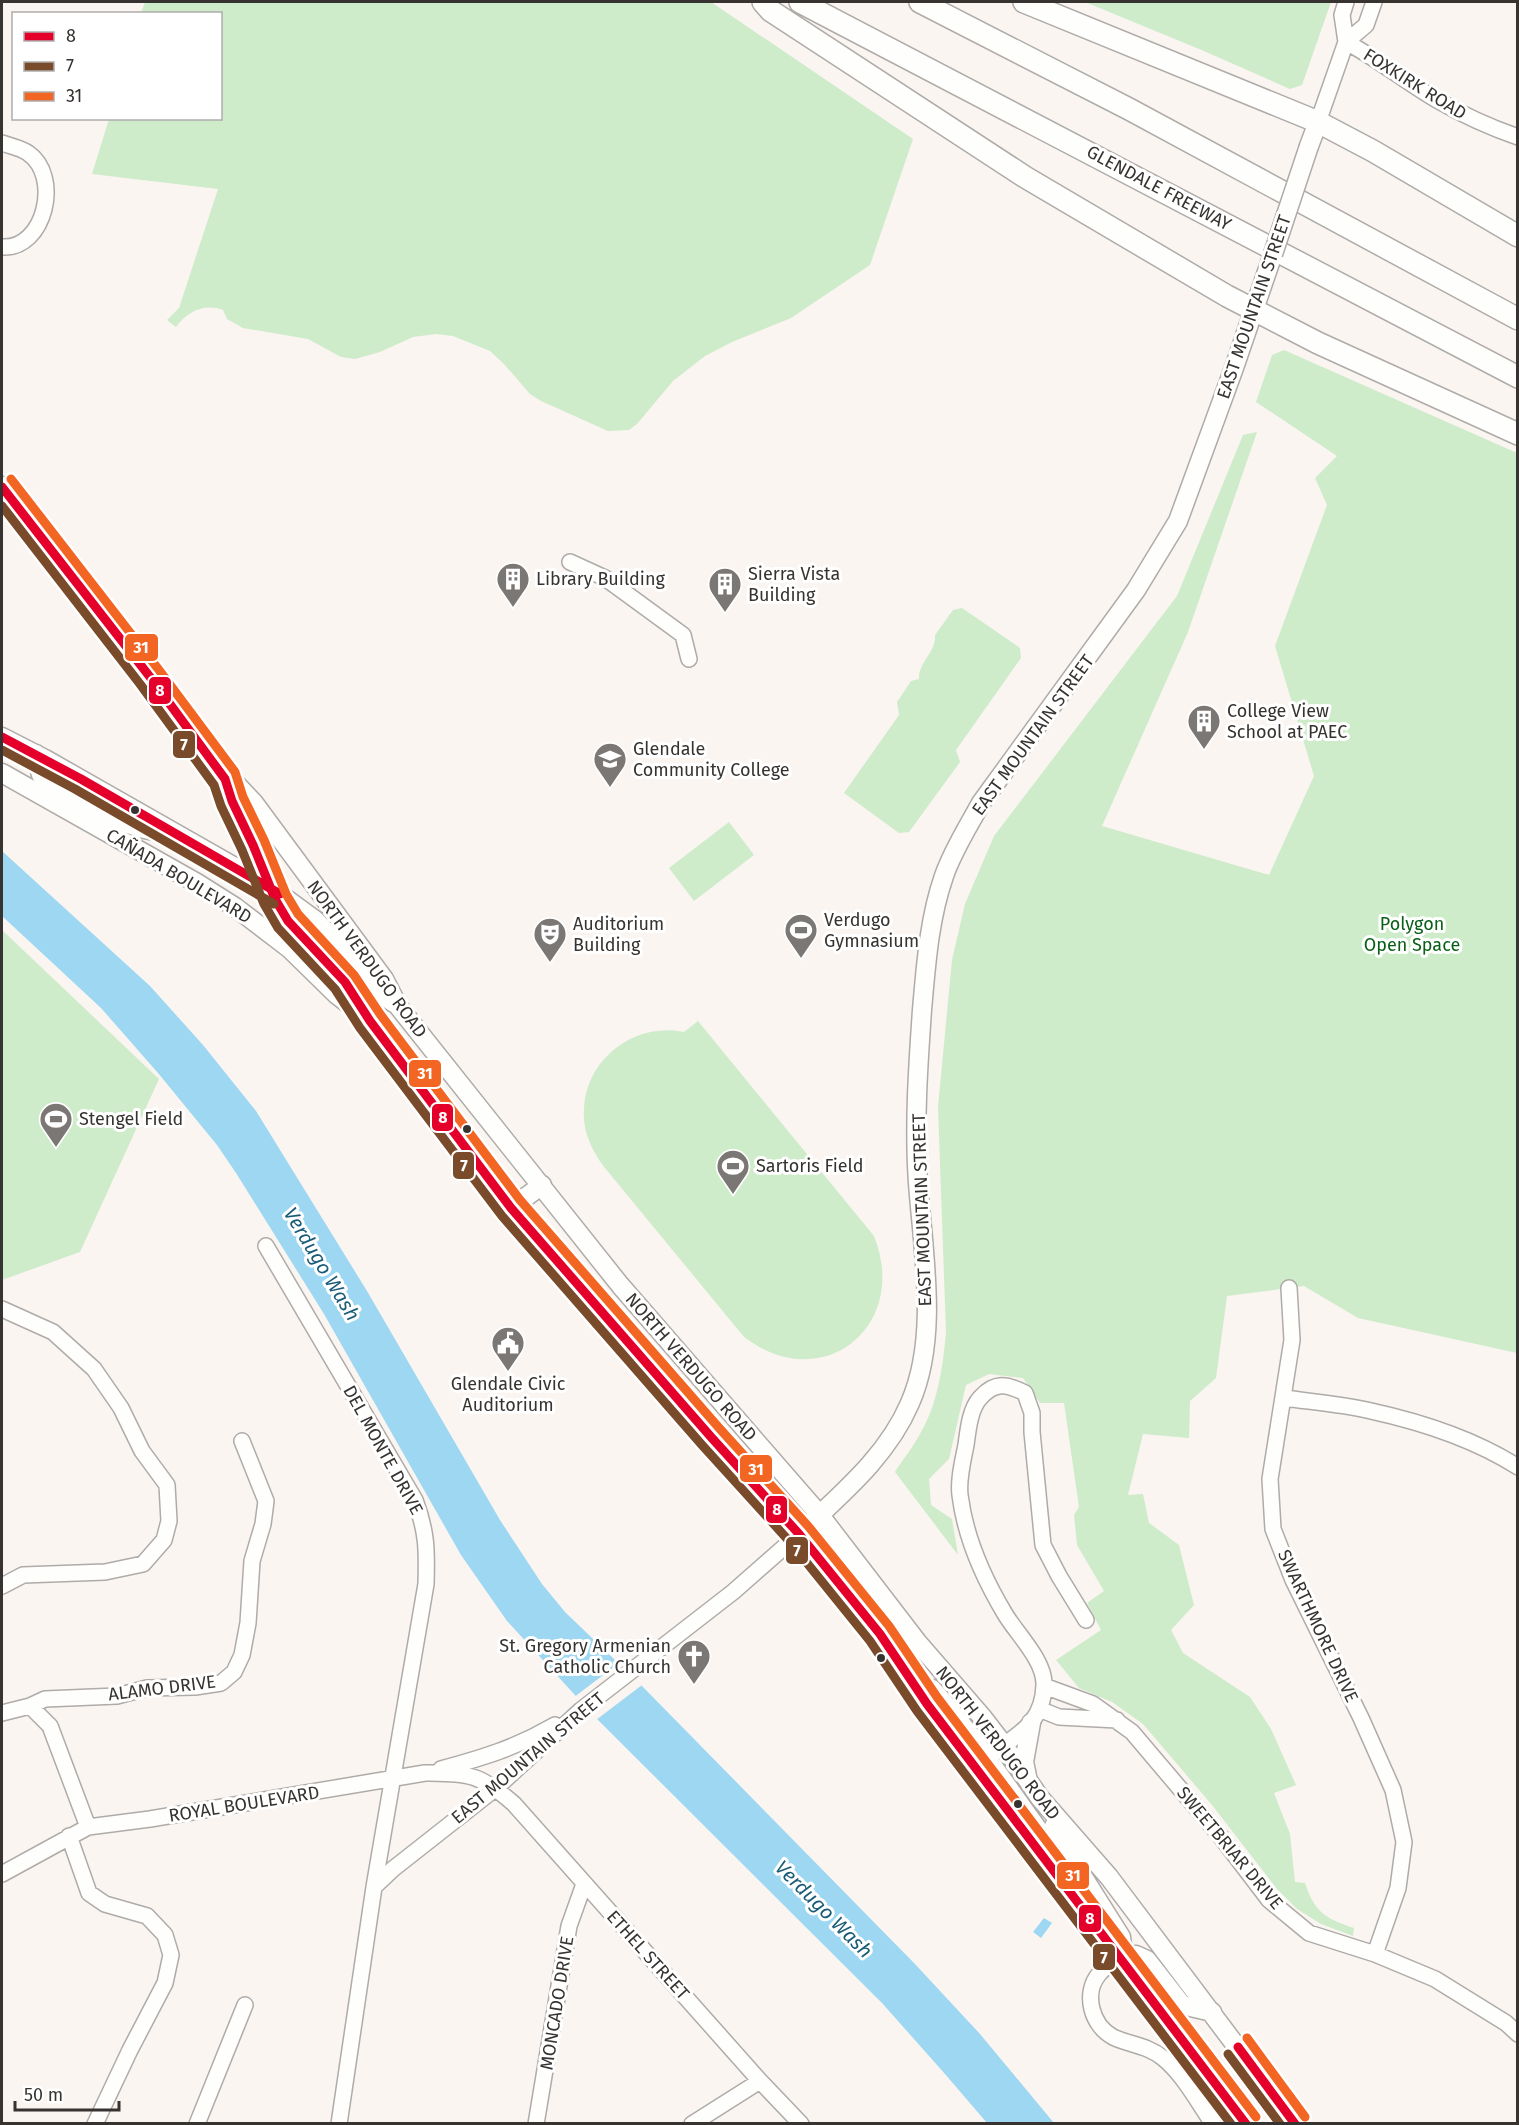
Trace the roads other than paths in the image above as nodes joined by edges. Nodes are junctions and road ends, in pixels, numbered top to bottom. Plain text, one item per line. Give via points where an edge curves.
1 (763, 2) edge
2 (801, 2) edge
3 (920, 2) edge
4 (1024, 2) edge
5 (1346, 2) edge
6 (1374, 2) edge
7 (1346, 42) junction
8 (1318, 122) junction
9 (1518, 137) edge
10 (2, 143) edge
11 (1518, 236) edge
12 (2, 247) edge
13 (1253, 310) junction
14 (1518, 319) edge
15 (1518, 377) edge
16 (1518, 434) edge
17 (2, 486) edge
18 (570, 562) dead end
19 (689, 659) dead end
20 (2, 738) edge
21 (36, 754) junction
22 (2, 773) edge
23 (225, 779) junction
24 (88, 816) junction
25 (171, 830) junction
26 (270, 887) junction
27 (398, 1006) junction
28 (370, 1021) junction
29 (542, 1185) junction
30 (511, 1208) junction
31 (266, 1246) dead end
32 (1289, 1288) dead end
33 (2, 1309) edge
34 (1284, 1398) junction
35 (242, 1441) dead end
36 (1518, 1467) edge
37 (819, 1514) junction
38 (799, 1534) junction
39 (2, 1586) edge
40 (1086, 1620) dead end
41 (1044, 1686) junction
42 (916, 1688) junction
43 (30, 1706) junction
44 (581, 1710) junction
45 (2, 1713) edge
46 (1035, 1716) junction
47 (1117, 1720) junction
48 (1003, 1744) junction
49 (988, 1757) junction
50 (425, 1773) junction
51 (394, 1780) junction
52 (1028, 1781) junction
53 (495, 1788) junction
54 (1040, 1798) junction
55 (88, 1827) junction
56 (69, 1836) junction
57 (1042, 1855) junction
58 (2, 1874) edge
59 (584, 1884) junction
60 (374, 1887) junction
61 (1375, 1954) junction
62 (1120, 1955) junction
63 (245, 2005) dead end
64 (1212, 2012) junction
65 (1518, 2034) edge
66 (760, 2081) junction
67 (97, 2121) edge
68 (114, 2124) edge
69 (197, 2124) edge
70 (339, 2124) edge
71 (537, 2124) edge
72 (692, 2124) edge
73 (801, 2124) edge
74 (1213, 2124) edge
75 (1246, 2124) edge
76 (1294, 2124) edge

1 - 13 highway via 771,11 1024,177
2 - 15 highway, GLENDALE FREEWAY
3 - 14 highway via 1129,109
4 - 8 highway
5 - 7 street via 1342,15
6 - 7 street via 1366,25
7 - 8 street
7 - 9 street, FOXKIRK ROAD via 1434,99
8 - 11 highway
8 - 13 main road, EAST MOUNTAIN STREET, bridge
10 - 12 street via 29,154 39,165 47,194 42,218 33,231 18,244
13 - 16 highway
13 - 37 main road, EAST MOUNTAIN STREET via 1178,521 1136,590 981,803 944,875 926,956 919,1055 918,1180 927,1309 920,1370 910,1403 874,1462
17 - 23 main road, NORTH VERDUGO ROAD
18 - 19 street via 605,578 683,635
20 - 21 main road, CAÑADA BOULEVARD
21 - 24 main road via 41,775 86,804
21 - 25 main road, CAÑADA BOULEVARD
22 - 24 main road, CAÑADA BOULEVARD
23 - 26 main road, NORTH VERDUGO ROAD
23 - 27 main road, NORTH VERDUGO ROAD via 236,784 254,803 384,980
24 - 25 main road via 103,813 129,825 154,831
24 - 28 main road, CAÑADA BOULEVARD via 235,907 290,949
25 - 26 main road, CAÑADA BOULEVARD
26 - 27 main road, CAÑADA BOULEVARD via 315,920 378,992
26 - 28 main road, NORTH VERDUGO ROAD via 288,921 345,982
27 - 29 main road, NORTH VERDUGO ROAD
28 - 30 main road, NORTH VERDUGO ROAD
29 - 30 main road
29 - 37 main road, NORTH VERDUGO ROAD via 620,1285
30 - 38 main road, NORTH VERDUGO ROAD
31 - 51 street, DEL MONTE DRIVE via 415,1500 423,1522 426,1584
32 - 34 street, SWARTHMORE DRIVE via 1292,1340
33 - 39 street via 53,1332 93,1369 167,1485 169,1521 164,1540 143,1564 105,1572 23,1575
34 - 36 street via 1370,1411 1427,1426 1493,1451
34 - 61 street, SWARTHMORE DRIVE via 1270,1479 1273,1529 1293,1580 1393,1790 1404,1842 1398,1888
35 - 43 street, ALAMO DRIVE via 266,1501 252,1561 248,1623 242,1655 234,1672 221,1683 45,1699
37 - 38 main road, EAST MOUNTAIN STREET
37 - 48 main road, NORTH VERDUGO ROAD via 918,1643
38 - 42 main road, NORTH VERDUGO ROAD via 880,1634
38 - 44 street, EAST MOUNTAIN STREET via 733,1592
40 - 41 street via 1042,1545 1032,1413 1025,1393 1009,1385 993,1388 975,1406 960,1494 976,1559 1005,1615 1035,1657
41 - 46 street
41 - 47 street, SWEETBRIAR DRIVE via 1093,1704
42 - 49 main road via 932,1689
42 - 57 main road, NORTH VERDUGO ROAD
43 - 45 street, ALAMO DRIVE
43 - 55 street via 51,1726
44 - 50 street via 494,1755
44 - 53 street, EAST MOUNTAIN STREET
46 - 47 street
46 - 48 street via 1019,1735
46 - 52 main road via 1024,1762
47 - 61 street, SWEETBRIAR DRIVE via 1132,1732 1221,1837 1269,1900 1310,1933
48 - 49 street
48 - 52 main road, NORTH VERDUGO ROAD
49 - 57 main road via 1037,1828
50 - 51 street, ROYAL BOULEVARD
50 - 53 street, ROYAL BOULEVARD via 478,1778
51 - 55 street, ROYAL BOULEVARD
51 - 60 street, DEL MONTE DRIVE
52 - 54 main road, NORTH VERDUGO ROAD
53 - 59 street, ETHEL STREET via 514,1804
53 - 60 street, EAST MOUNTAIN STREET
54 - 62 main road via 1121,1937
54 - 64 main road, NORTH VERDUGO ROAD via 1109,1877
55 - 56 street, ROYAL BOULEVARD
56 - 58 street, ROYAL BOULEVARD
56 - 67 street via 89,1893 105,1904 147,1916 165,1935 171,1955 165,1983
57 - 62 main road, NORTH VERDUGO ROAD
59 - 66 street, ETHEL STREET
59 - 71 street, MONCADO DRIVE via 569,1926
60 - 70 street
61 - 65 street, SWEETBRIAR DRIVE via 1435,1979
62 - 64 main road via 1147,1960 1182,2005
62 - 74 street via 1098,1975 1092,1990 1090,2008 1097,2024 1110,2036 1145,2046 1164,2058
62 - 75 main road, NORTH VERDUGO ROAD
63 - 69 street
64 - 76 main road, NORTH VERDUGO ROAD
66 - 72 street
66 - 73 street, ETHEL STREET
67 - 68 street

